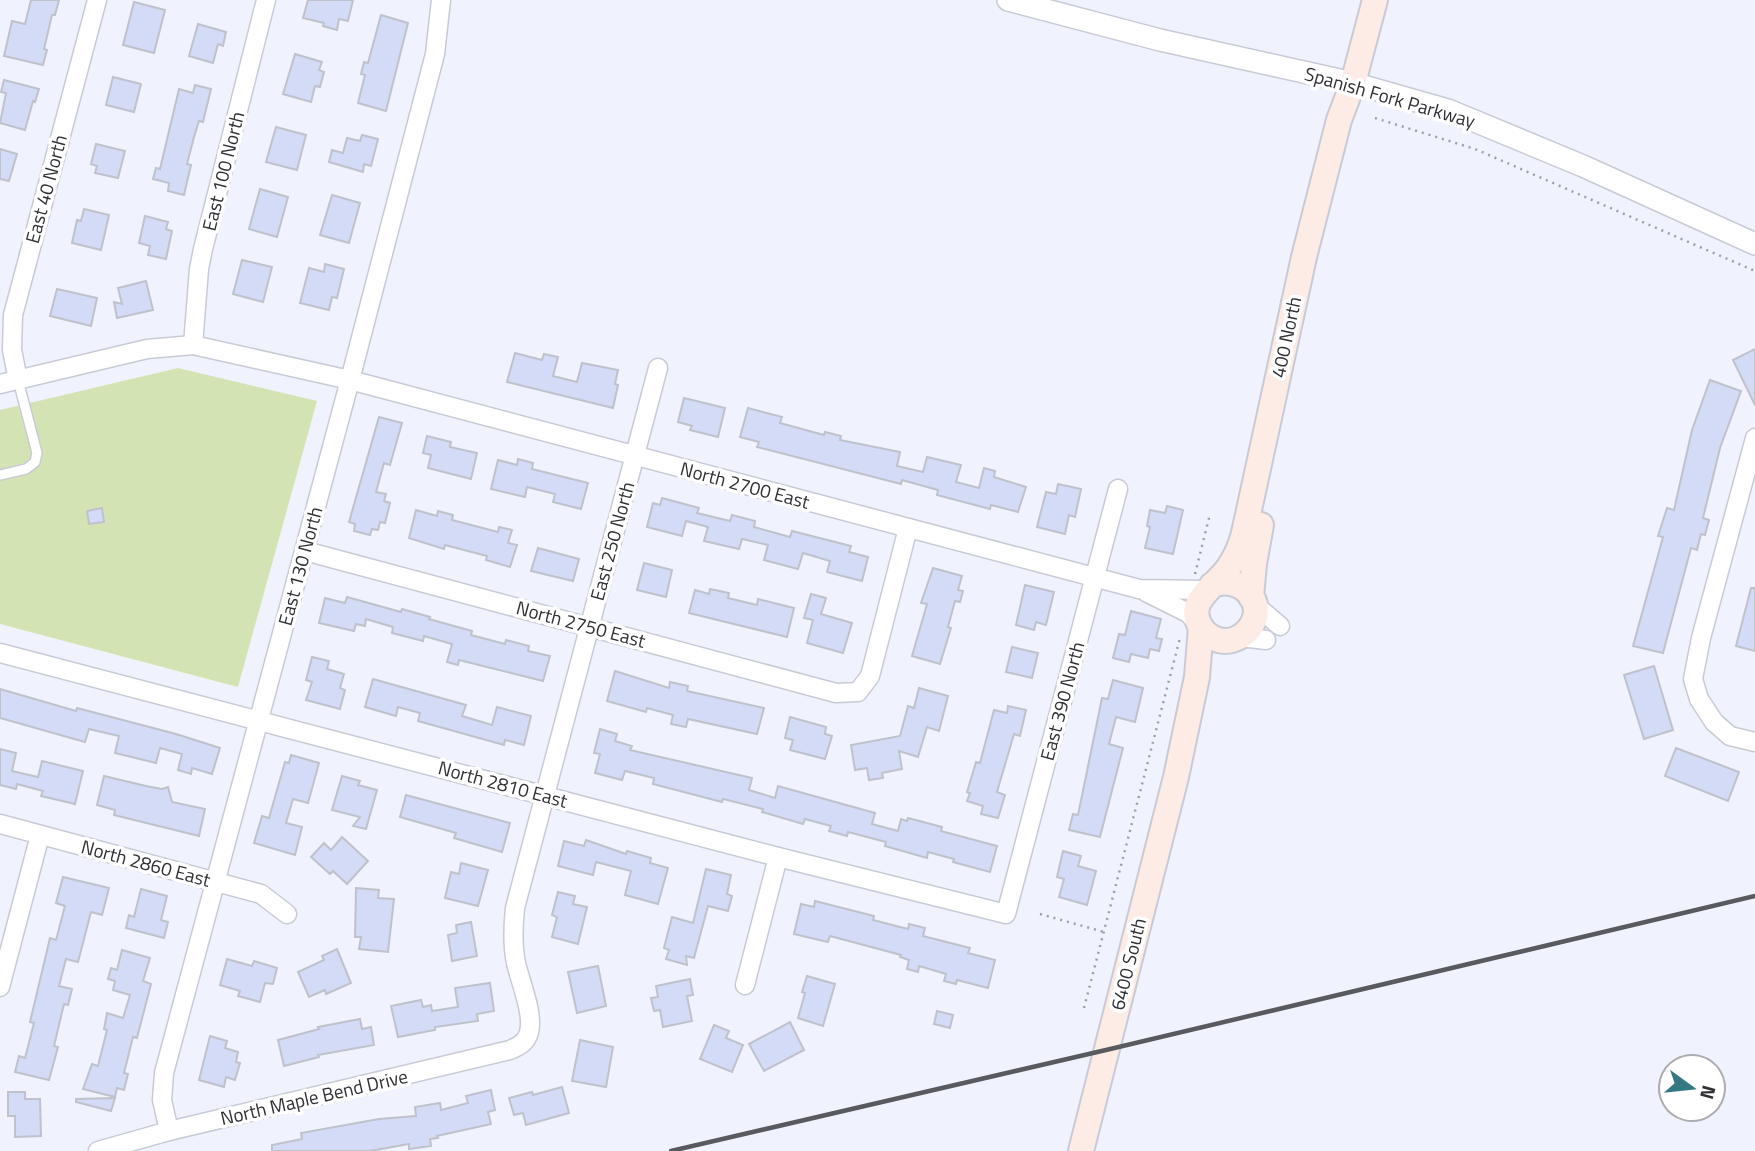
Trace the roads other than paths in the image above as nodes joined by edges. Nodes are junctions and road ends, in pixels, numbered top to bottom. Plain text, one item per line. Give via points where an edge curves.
1 (97, 0) edge
2 (267, 0) edge
3 (441, 0) edge
4 (1008, 0) edge
5 (1374, 0) edge
6 (1353, 83) junction
7 (1755, 244) edge
8 (193, 345) junction
9 (658, 368) dead end
10 (18, 380) junction
11 (350, 380) junction
12 (0, 384) edge
13 (1755, 438) edge
14 (635, 455) junction
15 (0, 475) edge
16 (1118, 489) dead end
17 (908, 528) junction
18 (305, 551) junction
19 (1095, 578) junction
20 (1203, 584) junction
21 (1139, 589) junction
22 (1253, 601) junction
23 (589, 626) junction
24 (1280, 626) dead end
25 (1194, 628) junction
26 (1236, 638) junction
27 (1266, 640) dead end
28 (0, 653) edge
29 (259, 721) junction
30 (1755, 742) edge
31 (1176, 777) junction
32 (546, 795) junction
33 (0, 824) edge
34 (40, 835) junction
35 (778, 857) junction
36 (216, 881) junction
37 (287, 914) dead end
38 (1006, 914) joint
39 (745, 985) dead end
40 (0, 987) edge
41 (527, 1039) joint
42 (169, 1131) junction
43 (98, 1151) edge
44 (1081, 1151) edge

1 - 10 street, East 40 North via 13,315 12,350
2 - 8 street, East 100 North via 203,248
3 - 11 street, East 130 North via 435,54
4 - 6 street, Spanish Fork Parkway
5 - 6 main road, 400 North
6 - 7 street, Spanish Fork Parkway via 1494,128
6 - 20 main road, 400 North via 1339,120 1294,298 1244,533 1231,564
6 - 22 main road, 400 North via 1352,120 1299,335 1256,544
8 - 10 street, North 2700 East via 147,349
8 - 11 street, North 2700 East
9 - 14 street, East 250 North
10 - 12 street, North 2700 East
10 - 15 lane via 37,453 26,469
11 - 14 street, North 2700 East
11 - 18 street, East 130 North
13 - 30 street via 1693,679 1714,722 1730,736
14 - 17 street, North 2700 East
14 - 23 street, East 250 North
16 - 19 street, East 390 North
17 - 19 street, North 2700 East
17 - 23 street, North 2750 East via 870,676 858,692 836,693
18 - 23 street, North 2750 East
18 - 29 street, East 130 North
19 - 21 street, North 2700 East
19 - 38 street, East 390 North
20 - 21 street, North 2700 East
20 - 22 main road via 1234,583
20 - 25 main road
21 - 25 street, North 2700 East via 1181,609
22 - 24 street
22 - 26 main road via 1254,620
23 - 32 street, East 250 North
25 - 26 main road via 1218,640
25 - 31 main road, 6400 South via 1197,677
26 - 27 street
26 - 31 main road, 6400 South via 1211,676
28 - 29 street, North 2810 East
29 - 32 street, North 2810 East
29 - 36 street, East 130 North
31 - 44 main road, 6400 South
32 - 35 street, North 2810 East
32 - 41 street, East 250 North via 512,935 530,1018
33 - 34 street, North 2860 East
34 - 36 street, North 2860 East
34 - 40 street
35 - 38 street, North 2810 East
35 - 39 street
36 - 37 street, North 2860 East via 261,894
36 - 42 street, East 130 North via 164,1073 162,1100
41 - 42 street, North Maple Bend Drive via 510,1050
42 - 43 street, North Maple Bend Drive

